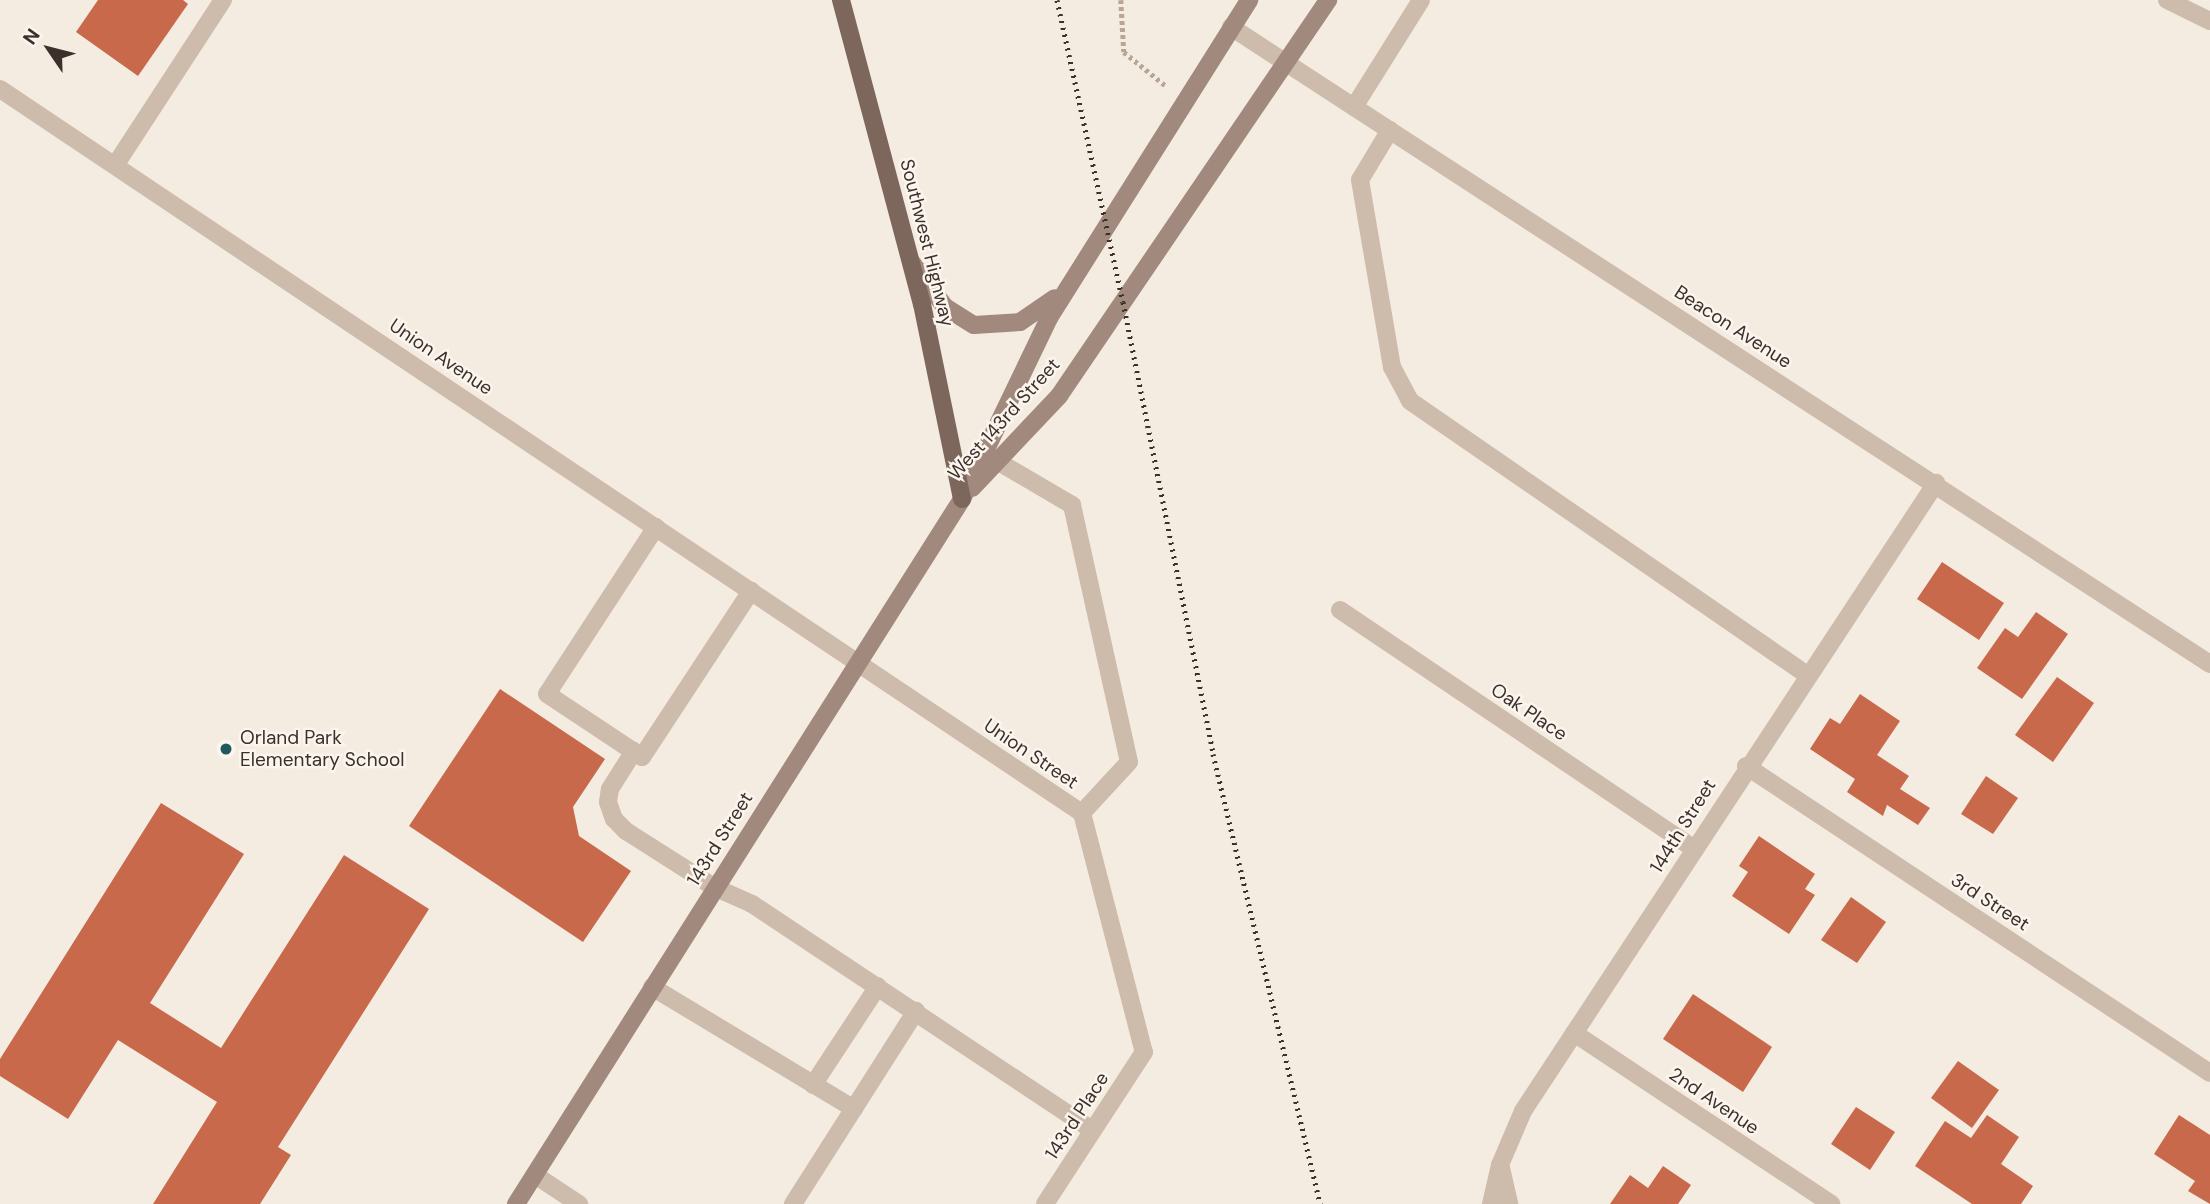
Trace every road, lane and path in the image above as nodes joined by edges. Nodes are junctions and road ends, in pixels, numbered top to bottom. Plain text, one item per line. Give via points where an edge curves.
1 (223, 0) edge
2 (841, 0) edge
3 (1121, 0) edge
4 (1249, 0) edge
5 (1328, 0) edge
6 (1421, 0) edge
7 (2167, 0) edge
8 (2210, 21) edge
9 (1231, 27) junction
10 (1285, 63) junction
11 (0, 89) edge
12 (1187, 100) junction
13 (1354, 107) junction
14 (1390, 130) junction
15 (117, 164) junction
16 (911, 261) junction
17 (1077, 275) junction
18 (990, 457) junction
19 (1936, 483) junction
20 (962, 499) junction
21 (656, 527) junction
22 (751, 591) junction
23 (1340, 610) dead end
24 (857, 663) junction
25 (2210, 664) edge
26 (1807, 675) junction
27 (634, 751) junction
28 (1746, 766) junction
29 (1082, 813) junction
30 (1694, 849) junction
31 (714, 887) junction
32 (878, 986) junction
33 (652, 987) junction
34 (916, 1011) junction
35 (1574, 1033) junction
36 (1144, 1052) joint
37 (2210, 1073) edge
38 (813, 1085) junction
39 (854, 1109) junction
40 (1092, 1130) junction
41 (1500, 1165) junction
42 (535, 1175) junction
43 (516, 1204) edge
44 (579, 1204) edge
45 (793, 1204) edge
46 (1045, 1204) edge
47 (1491, 1204) edge
48 (1509, 1204) edge
49 (1831, 1204) edge

1 - 15 street
2 - 16 main road, Southwest Highway
3 - 12 path via 1124,52 1145,74
4 - 9 main road, West 143rd Street
5 - 10 main road, West 143rd Street
6 - 13 street
7 - 8 street
9 - 10 street, Beacon Avenue
9 - 12 main road, West 143rd Street
10 - 13 street, Beacon Avenue
10 - 18 main road, West 143rd Street via 1059,396
11 - 15 street, Union Avenue
12 - 17 main road, West 143rd Street
13 - 14 street, Beacon Avenue
14 - 19 street, Beacon Avenue
14 - 26 street via 1360,180 1392,366 1410,401
15 - 21 street, Union Avenue
16 - 17 main road via 945,307 974,325 1006,326 1034,316
16 - 20 main road, Southwest Highway
17 - 18 main road, West 143rd Street via 1049,318
18 - 20 main road, West 143rd Street
18 - 29 street via 1072,506 1129,762
19 - 25 street, Beacon Avenue
19 - 26 street, 144th Street
20 - 24 main road, 143rd Street
21 - 22 street, Union Avenue
21 - 27 street via 547,694
22 - 24 street, Union Avenue
22 - 27 street via 642,757
23 - 30 street, Oak Place
24 - 29 street, Union Street
24 - 31 main road, 143rd Street
26 - 28 street, 144th Street
27 - 31 street via 610,789 608,802 614,819
28 - 30 street, 144th Street
28 - 37 street, 3rd Street
29 - 36 street, Union Street
30 - 35 street, 144th Street
31 - 32 street via 752,904
31 - 33 main road, 143rd Street
32 - 34 street
32 - 38 street
33 - 38 street
33 - 42 main road, 143rd Street
34 - 39 street
34 - 40 street
35 - 41 street, 144th Street via 1523,1111
35 - 49 street, 2nd Avenue
36 - 40 street, 143rd Place
38 - 39 street
39 - 45 street
40 - 46 street, 143rd Place
41 - 47 street, 144th Street
41 - 48 street
42 - 43 main road, 143rd Street
42 - 44 street

